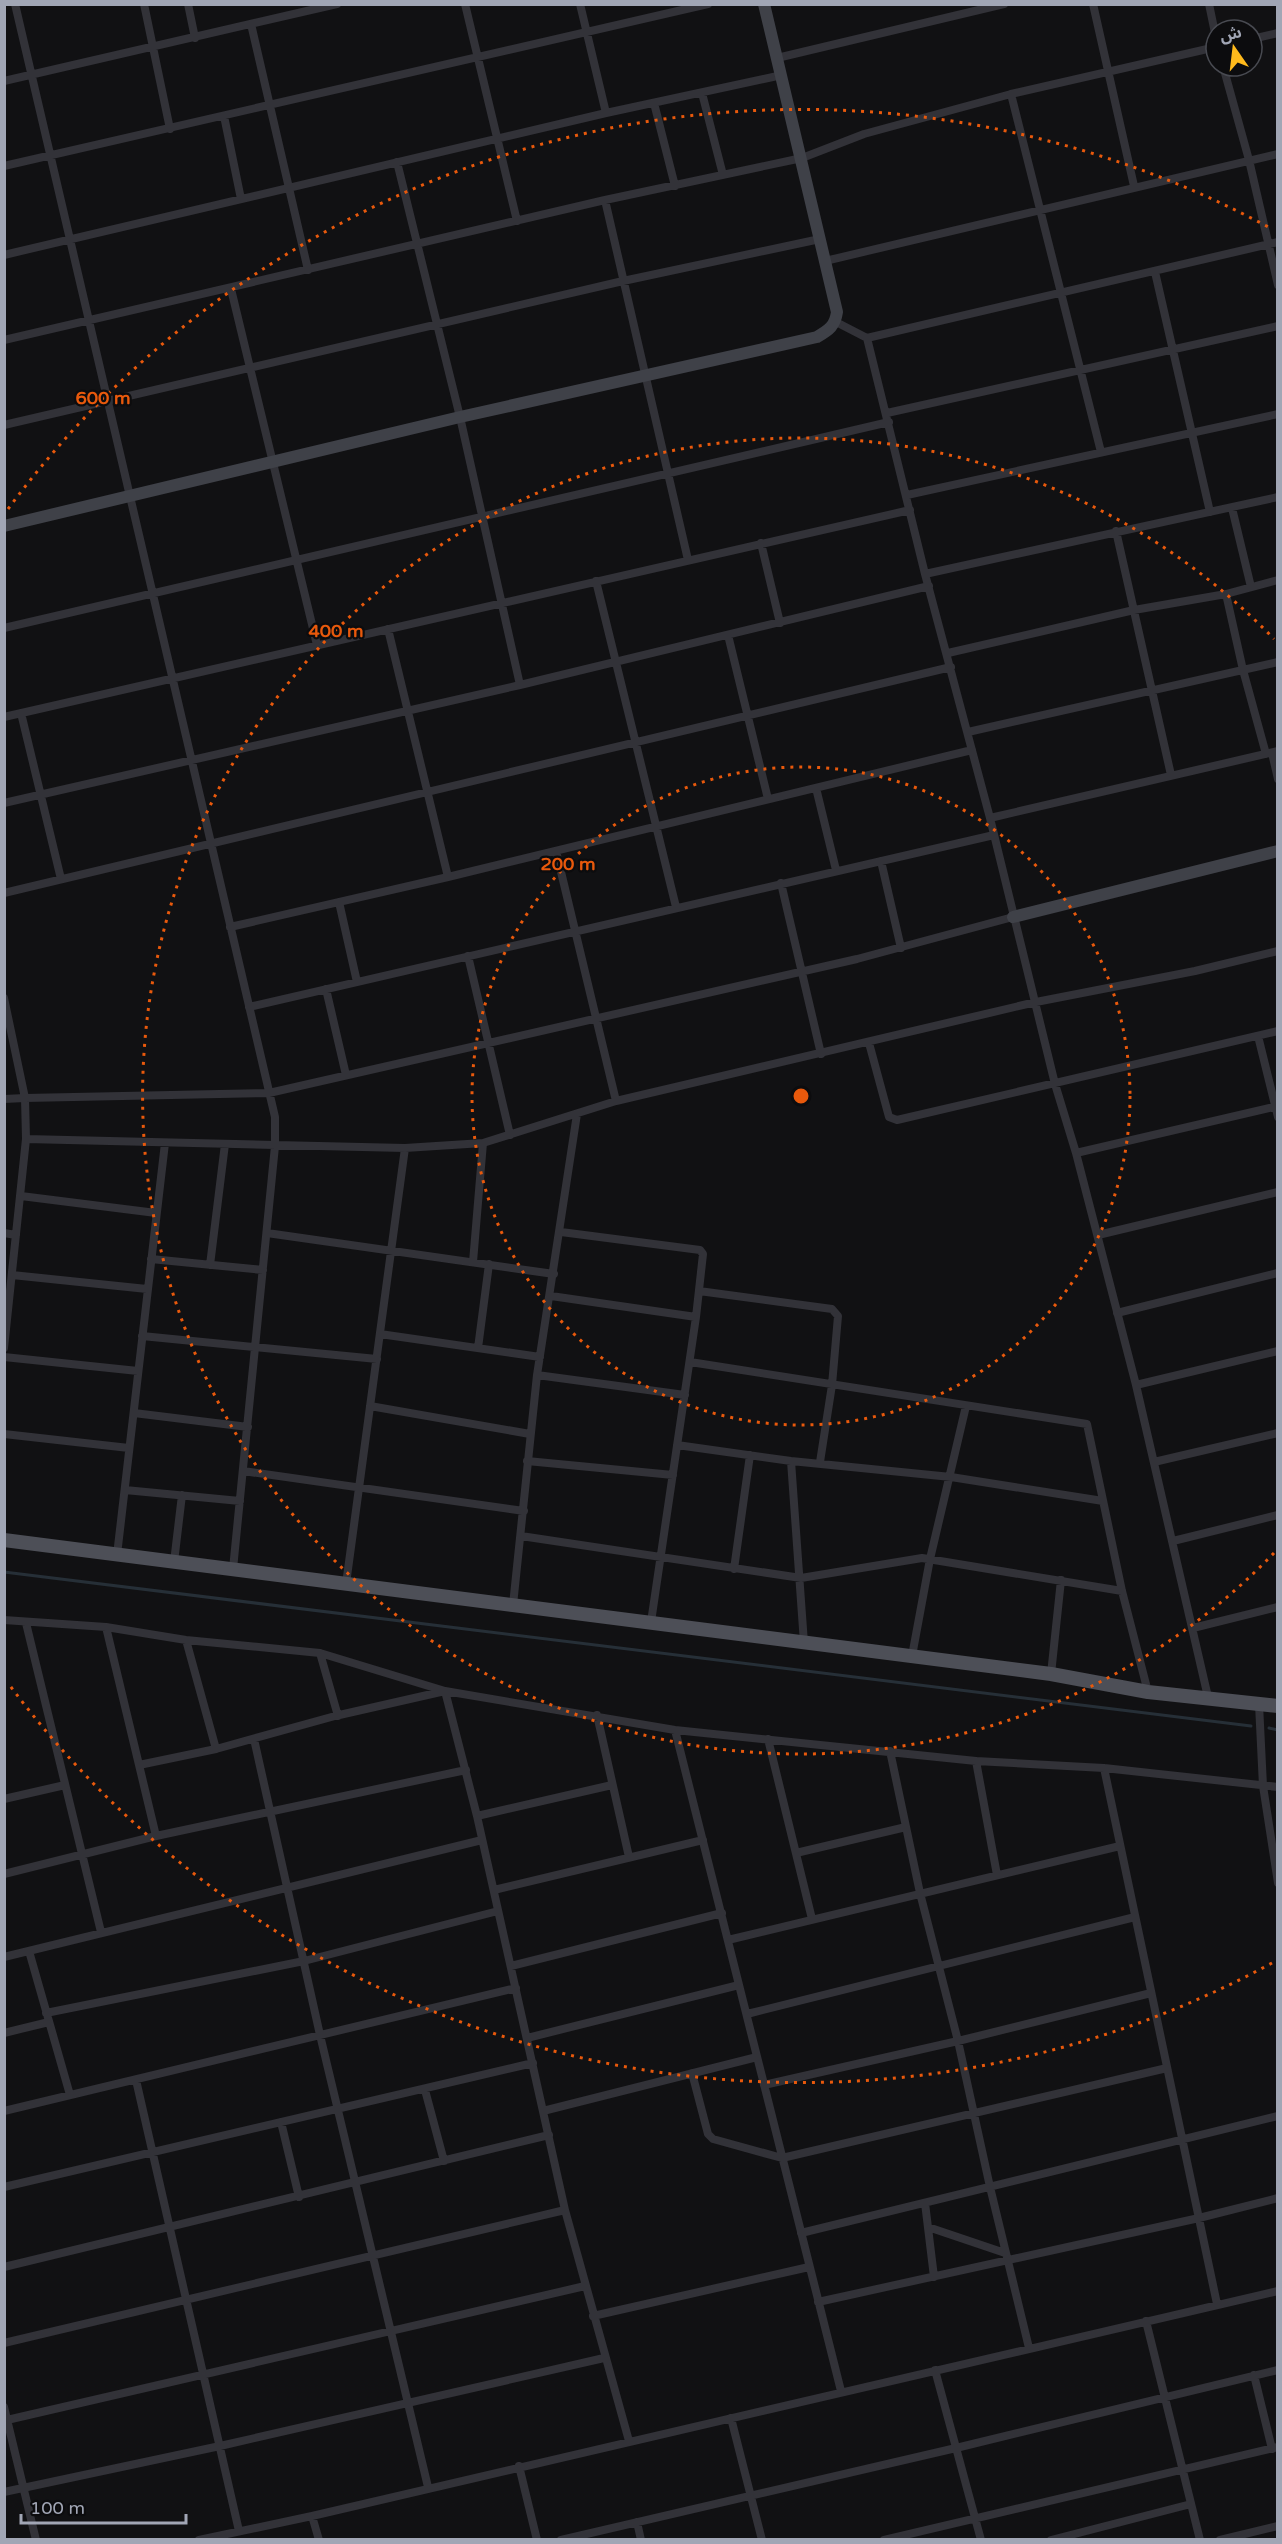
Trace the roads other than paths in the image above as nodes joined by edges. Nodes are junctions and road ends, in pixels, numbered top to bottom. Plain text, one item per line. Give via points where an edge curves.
1 (15, 4) edge
2 (144, 4) edge
3 (188, 4) edge
4 (337, 4) edge
5 (465, 4) edge
6 (580, 4) edge
7 (708, 4) edge
8 (764, 4) edge
9 (1004, 4) edge
10 (1093, 4) edge
11 (995, 6) edge
12 (251, 24) junction
13 (586, 32) junction
14 (195, 38) junction
15 (153, 48) junction
16 (1204, 50) edge
17 (477, 56) junction
18 (777, 58) junction
19 (1108, 71) junction
20 (31, 75) junction
21 (782, 75) junction
22 (1226, 78) edge
23 (4, 81) edge
24 (702, 93) junction
25 (1011, 94) junction
26 (654, 104) junction
27 (270, 106) junction
28 (606, 113) junction
29 (224, 116) junction
30 (170, 129) junction
31 (497, 138) junction
32 (1278, 154) edge
33 (49, 156) junction
34 (802, 158) junction
35 (1249, 160) junction
36 (398, 162) junction
37 (4, 166) edge
38 (723, 175) junction
39 (675, 186) junction
40 (1134, 186) junction
41 (289, 188) junction
42 (241, 199) junction
43 (605, 200) junction
44 (1038, 209) junction
45 (517, 221) junction
46 (820, 239) junction
47 (69, 240) junction
48 (1278, 242) edge
49 (419, 244) junction
50 (1267, 245) junction
51 (4, 255) edge
52 (825, 261) junction
53 (308, 270) junction
54 (1155, 272) junction
55 (623, 281) junction
56 (1278, 285) edge
57 (231, 289) junction
58 (1062, 293) junction
59 (87, 321) junction
60 (836, 322) junction
61 (438, 324) junction
62 (1278, 326) edge
63 (867, 338) junction
64 (4, 340) edge
65 (1173, 348) junction
66 (251, 368) junction
67 (1079, 369) junction
68 (644, 376) junction
69 (106, 401) junction
70 (1278, 414) edge
71 (460, 417) junction
72 (888, 417) junction
73 (4, 425) edge
74 (1193, 431) junction
75 (1101, 452) junction
76 (275, 462) junction
77 (667, 474) junction
78 (907, 495) junction
79 (128, 496) junction
80 (1278, 497) edge
81 (1232, 508) junction
82 (910, 510) junction
83 (1210, 512) junction
84 (483, 516) junction
85 (4, 526) edge
86 (1116, 531) junction
87 (761, 543) junction
88 (298, 560) junction
89 (688, 560) junction
90 (925, 574) junction
91 (1278, 580) edge
92 (596, 581) junction
93 (929, 586) junction
94 (1251, 587) junction
95 (151, 594) junction
96 (1226, 594) junction
97 (502, 603) junction
98 (1134, 610) junction
99 (780, 622) junction
100 (4, 628) edge
101 (388, 629) junction
102 (728, 635) junction
103 (317, 645) junction
104 (948, 653) junction
105 (616, 662) junction
106 (1278, 662) edge
107 (951, 667) junction
108 (1243, 670) junction
109 (171, 679) junction
110 (520, 685) junction
111 (1152, 690) junction
112 (408, 711) junction
113 (21, 714) junction
114 (4, 717) edge
115 (747, 717) junction
116 (968, 732) junction
117 (637, 743) junction
118 (972, 750) junction
119 (1272, 753) edge
120 (190, 760) junction
121 (1171, 775) junction
122 (1278, 779) edge
123 (816, 788) junction
124 (428, 793) junction
125 (40, 795) junction
126 (768, 799) junction
127 (4, 803) edge
128 (990, 818) junction
129 (658, 825) junction
130 (994, 835) junction
131 (210, 844) junction
132 (556, 851) junction
133 (1277, 853) edge
134 (881, 861) junction
135 (836, 870) junction
136 (448, 877) junction
137 (61, 879) junction
138 (781, 883) junction
139 (4, 893) edge
140 (339, 902) junction
141 (676, 907) junction
142 (1013, 918) junction
143 (230, 927) junction
144 (576, 932) junction
145 (901, 948) junction
146 (1278, 951) edge
147 (468, 956) junction
148 (802, 971) junction
149 (357, 982) junction
150 (326, 989) junction
151 (4, 998) edge
152 (1036, 1002) junction
153 (249, 1007) junction
154 (596, 1019) junction
155 (1278, 1031) edge
156 (1258, 1036) junction
157 (488, 1043) junction
158 (869, 1043) junction
159 (821, 1054) junction
160 (346, 1075) junction
161 (1055, 1084) junction
162 (269, 1092) junction
163 (25, 1098) junction
164 (4, 1099) edge
165 (616, 1101) junction
166 (1276, 1106) edge
167 (577, 1114) junction
168 (1278, 1117) edge
169 (510, 1135) junction
170 (26, 1139) junction
171 (165, 1143) junction
172 (483, 1143) junction
173 (225, 1144) junction
174 (275, 1146) junction
175 (405, 1148) junction
176 (1076, 1153) junction
177 (1278, 1192) edge
178 (21, 1196) junction
179 (156, 1213) junction
180 (561, 1232) junction
181 (4, 1233) edge
182 (267, 1233) junction
183 (16, 1235) junction
184 (1098, 1235) junction
185 (391, 1251) junction
186 (151, 1259) junction
187 (473, 1262) junction
188 (210, 1264) junction
189 (489, 1264) junction
190 (263, 1270) junction
191 (554, 1274) junction
192 (1278, 1274) edge
193 (12, 1275) junction
194 (147, 1289) junction
195 (699, 1290) junction
196 (551, 1296) junction
197 (7, 1312) edge
198 (1117, 1313) junction
199 (696, 1317) junction
200 (380, 1334) junction
201 (142, 1336) junction
202 (4, 1348) edge
203 (256, 1348) junction
204 (478, 1348) junction
205 (1278, 1351) edge
206 (4, 1357) edge
207 (540, 1357) junction
208 (376, 1359) junction
209 (690, 1362) junction
210 (138, 1371) junction
211 (537, 1375) junction
212 (832, 1385) junction
213 (1136, 1385) junction
214 (685, 1395) junction
215 (370, 1406) junction
216 (966, 1406) junction
217 (134, 1413) junction
218 (248, 1427) junction
219 (1278, 1433) edge
220 (4, 1434) edge
221 (530, 1434) junction
222 (677, 1445) junction
223 (129, 1448) junction
224 (750, 1455) junction
225 (527, 1461) junction
226 (791, 1461) junction
227 (820, 1462) junction
228 (1154, 1462) junction
229 (243, 1471) junction
230 (673, 1475) junction
231 (951, 1477) junction
232 (359, 1486) junction
233 (125, 1490) junction
234 (182, 1496) junction
235 (240, 1501) junction
236 (1103, 1502) junction
237 (524, 1511) junction
238 (1278, 1515) edge
239 (521, 1536) junction
240 (4, 1540) edge
241 (1173, 1541) junction
242 (117, 1555) junction
243 (661, 1556) junction
244 (930, 1559) junction
245 (174, 1562) junction
246 (233, 1569) junction
247 (734, 1569) junction
248 (801, 1578) junction
249 (1061, 1580) junction
250 (346, 1584) junction
251 (1122, 1591) junction
252 (513, 1605) junction
253 (1278, 1607) edge
254 (4, 1620) edge
255 (651, 1622) junction
256 (26, 1623) junction
257 (106, 1627) junction
258 (1193, 1629) junction
259 (186, 1641) junction
260 (804, 1643) junction
261 (320, 1653) junction
262 (912, 1656) junction
263 (1051, 1674) junction
264 (445, 1691) junction
265 (1148, 1692) junction
266 (1208, 1697) junction
267 (1259, 1704) junction
268 (1278, 1706) edge
269 (597, 1715) junction
270 (338, 1716) junction
271 (675, 1730) junction
272 (768, 1738) junction
273 (254, 1739) junction
274 (216, 1749) junction
275 (890, 1751) junction
276 (976, 1761) junction
277 (139, 1765) junction
278 (1104, 1768) junction
279 (466, 1770) junction
280 (65, 1785) junction
281 (612, 1785) junction
282 (1263, 1786) junction
283 (1278, 1787) edge
284 (4, 1799) edge
285 (271, 1811) junction
286 (477, 1816) junction
287 (906, 1827) junction
288 (156, 1836) junction
289 (482, 1840) junction
290 (704, 1840) junction
291 (1120, 1846) junction
292 (796, 1853) junction
293 (82, 1857) junction
294 (629, 1857) junction
295 (4, 1874) edge
296 (997, 1875) junction
297 (1278, 1883) edge
298 (287, 1888) junction
299 (494, 1890) junction
300 (920, 1893) junction
301 (498, 1911) junction
302 (722, 1913) junction
303 (1135, 1917) junction
304 (812, 1919) junction
305 (101, 1932) junction
306 (728, 1940) junction
307 (28, 1952) junction
308 (4, 1957) edge
309 (304, 1961) junction
310 (511, 1966) junction
311 (939, 1966) junction
312 (739, 1985) junction
313 (516, 1988) junction
314 (1151, 1993) junction
315 (747, 2014) junction
316 (48, 2018) junction
317 (4, 2033) edge
318 (320, 2035) junction
319 (527, 2038) junction
320 (958, 2041) junction
321 (757, 2057) junction
322 (533, 2063) junction
323 (1167, 2068) junction
324 (692, 2073) junction
325 (136, 2080) junction
326 (764, 2085) junction
327 (425, 2090) junction
328 (70, 2095) junction
329 (339, 2109) junction
330 (4, 2111) edge
331 (543, 2111) junction
332 (974, 2115) junction
333 (1278, 2116) edge
334 (281, 2122) junction
335 (549, 2135) junction
336 (1182, 2139) junction
337 (153, 2151) junction
338 (782, 2158) junction
339 (444, 2161) junction
340 (355, 2183) junction
341 (4, 2187) edge
342 (990, 2187) junction
343 (299, 2197) junction
344 (1278, 2198) edge
345 (925, 2203) junction
346 (565, 2210) junction
347 (1199, 2218) junction
348 (928, 2227) junction
349 (170, 2228) junction
350 (801, 2233) junction
351 (373, 2256) junction
352 (1006, 2257) junction
353 (4, 2267) edge
354 (809, 2267) junction
355 (934, 2277) junction
356 (585, 2286) junction
357 (1278, 2291) edge
358 (185, 2299) junction
359 (819, 2302) junction
360 (1217, 2304) junction
361 (592, 2316) junction
362 (1146, 2321) junction
363 (391, 2333) junction
364 (4, 2343) edge
365 (1029, 2348) junction
366 (604, 2358) junction
367 (935, 2370) junction
368 (1278, 2370) edge
369 (204, 2374) junction
370 (1254, 2375) junction
371 (841, 2391) junction
372 (1166, 2396) junction
373 (408, 2404) junction
374 (4, 2407) edge
375 (731, 2418) junction
376 (7, 2420) junction
377 (629, 2441) junction
378 (220, 2446) junction
379 (956, 2448) junction
380 (1275, 2448) edge
381 (519, 2466) junction
382 (1182, 2470) junction
383 (428, 2487) junction
384 (25, 2488) junction
385 (4, 2492) edge
386 (750, 2496) junction
387 (1191, 2504) junction
388 (312, 2516) junction
389 (976, 2518) junction
390 (636, 2522) junction
391 (1278, 2526) edge
392 (240, 2531) junction
393 (36, 2540) edge
394 (199, 2540) edge
395 (319, 2540) edge
396 (537, 2540) edge
397 (561, 2540) edge
398 (641, 2540) edge
399 (762, 2540) edge
400 (884, 2540) edge
401 (981, 2540) edge
402 (1051, 2540) edge
403 (1200, 2540) edge
404 (1220, 2540) edge

1 - 20 street
2 - 15 street
3 - 14 street
4 - 12 street
5 - 17 street
6 - 13 street
7 - 13 street
8 - 18 street
9 - 11 street
10 - 19 street
11 - 18 street
12 - 14 street
12 - 27 street
13 - 17 street
13 - 28 street
14 - 15 street
15 - 20 street
15 - 30 street
16 - 19 street
17 - 27 street
17 - 31 street
18 - 21 street
19 - 25 street
19 - 40 street
20 - 23 street
20 - 33 street
21 - 24 street
21 - 34 street
22 - 35 street
24 - 26 street
24 - 38 street
25 - 34 street via 864,134
25 - 44 street
26 - 28 street
26 - 39 street
27 - 29 street
27 - 41 street
28 - 31 street
29 - 30 street
29 - 42 street
30 - 33 street
31 - 36 street
31 - 45 street
32 - 35 street
33 - 37 street
33 - 47 street
34 - 38 street
34 - 46 street
35 - 40 street
35 - 50 street
36 - 41 street
36 - 49 street
38 - 39 street
39 - 43 street
40 - 44 street
41 - 42 street
41 - 53 street
42 - 47 street
43 - 45 street
43 - 55 street
44 - 52 street
44 - 58 street
45 - 49 street
46 - 52 street
46 - 55 street
47 - 51 street
47 - 59 street
48 - 50 street
49 - 53 street
49 - 61 street
50 - 54 street
50 - 56 street
52 - 60 street
53 - 57 street
54 - 58 street
54 - 65 street
55 - 61 street
55 - 68 street
57 - 59 street
57 - 66 street
58 - 63 street
58 - 67 street
59 - 64 street
59 - 69 street
60 - 63 street
60 - 68 street via 817,337
61 - 66 street
61 - 71 street
62 - 65 street
63 - 72 street
65 - 67 street
65 - 74 street
66 - 69 street
66 - 76 street
67 - 72 street
67 - 75 street
68 - 71 street
68 - 77 street
69 - 73 street
69 - 79 street
70 - 74 street
71 - 76 street
71 - 84 street
72 - 77 street
72 - 78 street
74 - 75 street
74 - 83 street
75 - 78 street
76 - 79 street
76 - 88 street
77 - 84 street
77 - 89 street
78 - 82 street
79 - 85 street
79 - 95 street
80 - 81 street
81 - 83 street
81 - 94 street
82 - 87 street
82 - 90 street
83 - 86 street
84 - 88 street
84 - 97 street
86 - 90 street
86 - 98 street
87 - 89 street
87 - 99 street
88 - 95 street
88 - 103 street
89 - 92 street
90 - 93 street
91 - 94 street
92 - 97 street
92 - 105 street
93 - 99 street
93 - 104 street
94 - 96 street
95 - 100 street
95 - 109 street
96 - 98 street
96 - 108 street
97 - 101 street
97 - 110 street
98 - 104 street
98 - 111 street
99 - 102 street
101 - 103 street
101 - 112 street
102 - 105 street
102 - 115 street
103 - 109 street
104 - 107 street
105 - 110 street
105 - 117 street
106 - 108 street
107 - 115 street
107 - 116 street
108 - 111 street
108 - 119 street
109 - 113 street
109 - 120 street
110 - 112 street
111 - 116 street
111 - 121 street
112 - 120 street
112 - 124 street
113 - 114 street
113 - 125 street
115 - 117 street
115 - 126 street
116 - 118 street
117 - 124 street
117 - 129 street
118 - 123 street
118 - 128 street
119 - 121 street
119 - 122 street
120 - 125 street
120 - 131 street
121 - 128 street
123 - 126 street
123 - 135 street
124 - 131 street
124 - 136 street
125 - 127 street
125 - 137 street
126 - 129 street
128 - 130 street
129 - 132 street
129 - 141 street
130 - 134 street
130 - 142 street
131 - 137 street
131 - 143 street
132 - 136 street
132 - 144 street
133 - 142 street
134 - 135 street
134 - 145 street
135 - 138 street
136 - 140 street
137 - 139 street
138 - 141 street
138 - 148 street
140 - 143 street
140 - 149 street
141 - 144 street
142 - 145 street
142 - 152 street
143 - 153 street
144 - 147 street
144 - 154 street
145 - 148 street
146 - 152 street
147 - 149 street
147 - 157 street
148 - 154 street
148 - 159 street
149 - 150 street
150 - 153 street
150 - 160 street
151 - 163 street
152 - 158 street
152 - 161 street
153 - 162 street
154 - 157 street
154 - 165 street
155 - 156 street
156 - 161 street
156 - 166 street
157 - 160 street
157 - 169 street
158 - 159 street
158 - 161 street via 892,1120
159 - 165 street
160 - 162 street
161 - 176 street
162 - 163 street
162 - 174 street via 275,1117
163 - 164 street
163 - 170 street
165 - 167 street
166 - 168 street
166 - 176 street
167 - 169 street
167 - 180 street
169 - 172 street
170 - 171 street
170 - 178 street
171 - 173 street
171 - 179 street
172 - 175 street
172 - 187 street
173 - 174 street
173 - 188 street
174 - 175 street
174 - 182 street
175 - 185 street
176 - 184 street
177 - 184 street
178 - 179 street
178 - 183 street
179 - 186 street
180 - 191 street
180 - 195 street via 700,1250 703,1254
181 - 183 street
182 - 185 street
182 - 190 street
183 - 193 street
184 - 198 street
185 - 187 street
185 - 200 street
186 - 188 street
186 - 194 street
187 - 189 street
188 - 190 street
189 - 191 street
189 - 204 street
190 - 203 street
191 - 196 street
192 - 198 street
193 - 194 street
193 - 197 street
194 - 201 street
195 - 199 street
195 - 212 street via 832,1309 838,1317
196 - 199 street
196 - 207 street
197 - 202 street
198 - 213 street
199 - 209 street
200 - 204 street
200 - 208 street
201 - 203 street
201 - 210 street
203 - 208 street
203 - 218 street
204 - 207 street
205 - 213 street
206 - 210 street
207 - 211 street
208 - 215 street
209 - 212 street
209 - 214 street
210 - 217 street
211 - 214 street
211 - 221 street
212 - 216 street
212 - 227 street
213 - 228 street
214 - 222 street
215 - 221 street
215 - 232 street
216 - 231 street
216 - 236 street via 1087,1424
217 - 218 street
217 - 223 street
218 - 229 street
219 - 228 street
220 - 223 street
221 - 225 street
222 - 224 street
222 - 230 street
223 - 233 street
224 - 226 street
224 - 247 street
225 - 230 street
225 - 237 street
226 - 227 street
226 - 248 street
227 - 231 street
228 - 241 street
229 - 232 street
229 - 235 street
230 - 243 street
231 - 236 street
231 - 244 street
232 - 237 street
232 - 250 street
233 - 234 street
233 - 242 street
234 - 235 street
234 - 245 street
235 - 246 street
236 - 251 street
237 - 239 street
238 - 241 street
239 - 243 street
239 - 252 street
240 - 242 main road
241 - 258 street
242 - 245 main road
243 - 247 street
243 - 255 street
244 - 248 street via 914,1558
244 - 249 street
244 - 262 street
245 - 246 main road
246 - 250 main road
247 - 248 street
248 - 260 street
249 - 251 street
249 - 263 street
250 - 252 main road
251 - 265 street
252 - 255 main road
253 - 258 street
254 - 256 street
255 - 260 main road
256 - 257 street
256 - 280 street
257 - 259 street
257 - 277 street
258 - 266 street
259 - 261 street
259 - 274 street
260 - 262 main road
261 - 264 street
261 - 270 street
262 - 263 main road
263 - 265 main road
264 - 269 street
264 - 270 street
264 - 279 street
265 - 266 main road
266 - 267 main road
267 - 268 main road
267 - 282 street
269 - 271 street
269 - 281 street
270 - 273 street
271 - 272 street
271 - 290 street
272 - 275 street
272 - 292 street
273 - 274 street
273 - 285 street
274 - 277 street
275 - 276 street
275 - 287 street
276 - 278 street
276 - 296 street
277 - 288 street
278 - 282 street
278 - 291 street
279 - 285 street
279 - 286 street
280 - 284 street
280 - 293 street
281 - 286 street
281 - 294 street
282 - 283 street
282 - 297 street
285 - 288 street
285 - 298 street
286 - 289 street
287 - 292 street
287 - 300 street
288 - 293 street
289 - 298 street
289 - 299 street
290 - 294 street
290 - 302 street
291 - 296 street
291 - 303 street
292 - 304 street
293 - 295 street
293 - 305 street
294 - 299 street
296 - 300 street
298 - 305 street
298 - 309 street
299 - 301 street
300 - 304 street
300 - 311 street
301 - 309 street
301 - 310 street
302 - 306 street
302 - 310 street
303 - 311 street
303 - 314 street
304 - 306 street
305 - 307 street
306 - 312 street
307 - 308 street
307 - 316 street
309 - 316 street
309 - 318 street
310 - 313 street
311 - 315 street
311 - 320 street
312 - 315 street
312 - 319 street
313 - 318 street
313 - 319 street
314 - 320 street
314 - 323 street
315 - 321 street
316 - 317 street
316 - 328 street
318 - 325 street
318 - 329 street
319 - 322 street
320 - 326 street
320 - 332 street
321 - 324 street
321 - 326 street
322 - 327 street
322 - 331 street
323 - 332 street
323 - 336 street
324 - 331 street
324 - 338 street via 708,2134 713,2139
325 - 328 street
325 - 337 street
326 - 338 street
327 - 329 street
327 - 339 street
328 - 330 street
329 - 334 street
329 - 340 street
331 - 335 street
332 - 338 street
332 - 342 street
333 - 336 street
334 - 337 street
334 - 343 street
335 - 339 street
335 - 346 street
336 - 342 street
336 - 347 street
337 - 341 street
337 - 349 street
338 - 350 street
339 - 340 street
340 - 343 street
340 - 351 street
342 - 345 street
342 - 352 street
343 - 349 street
344 - 347 street
345 - 348 street
345 - 350 street
346 - 351 street
346 - 356 street
347 - 352 street
347 - 360 street
348 - 352 street
348 - 355 street
349 - 353 street
349 - 358 street
350 - 354 street
351 - 358 street
351 - 363 street
352 - 355 street
352 - 365 street
354 - 359 street
354 - 361 street
355 - 359 street
356 - 361 street
356 - 363 street
357 - 360 street
358 - 364 street
358 - 369 street
359 - 371 street
360 - 362 street
361 - 366 street
362 - 365 street
362 - 372 street
363 - 369 street
363 - 373 street
365 - 367 street
366 - 373 street
366 - 377 street
367 - 371 street
367 - 379 street
368 - 370 street
369 - 376 street
369 - 378 street
370 - 372 street
370 - 380 street
371 - 375 street
372 - 379 street
372 - 382 street
373 - 378 street
373 - 383 street
374 - 376 street
375 - 377 street
375 - 386 street
376 - 384 street
377 - 381 street
378 - 384 street
378 - 392 street
379 - 386 street
379 - 389 street
380 - 382 street
381 - 383 street
381 - 396 street
382 - 387 street
382 - 389 street
383 - 388 street
384 - 385 street
384 - 393 street
386 - 390 street
386 - 399 street
387 - 402 street
387 - 403 street
388 - 392 street
388 - 395 street
389 - 400 street
389 - 401 street
390 - 397 street
390 - 398 street
391 - 404 street
392 - 394 street

